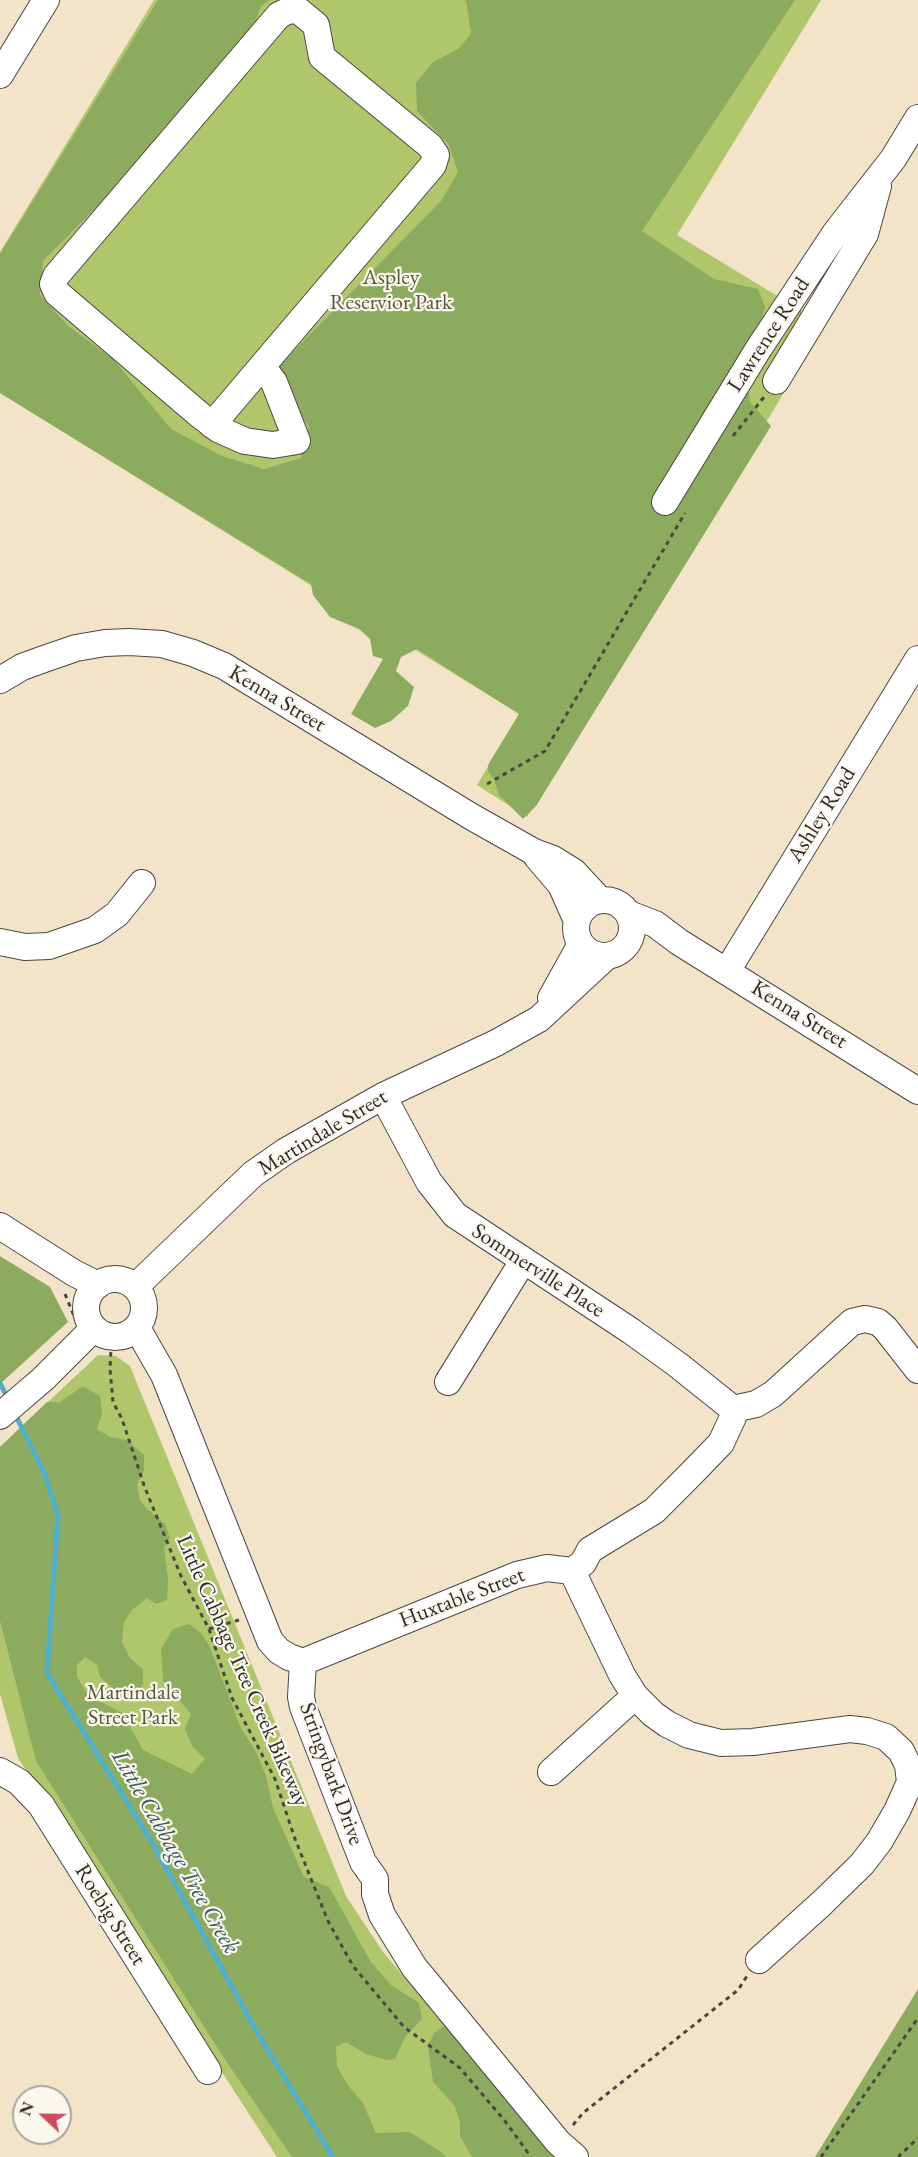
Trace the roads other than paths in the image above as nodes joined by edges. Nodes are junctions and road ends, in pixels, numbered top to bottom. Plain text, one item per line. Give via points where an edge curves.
1 (46, 0) edge
2 (0, 75) edge
3 (918, 118) edge
4 (881, 174) junction
5 (262, 366) junction
6 (776, 381) road end
7 (212, 424) junction
8 (677, 504) road end
9 (918, 659) edge
10 (0, 680) edge
11 (534, 852) junction
12 (141, 883) dead end
13 (600, 900) junction
14 (628, 914) junction
15 (579, 932) junction
16 (0, 942) edge
17 (679, 942) junction
18 (618, 949) junction
19 (727, 971) junction
20 (539, 1019) junction
21 (918, 1090) edge
22 (383, 1096) junction
23 (0, 1226) edge
24 (523, 1261) junction
25 (98, 1285) junction
26 (135, 1287) junction
27 (136, 1328) junction
28 (91, 1331) junction
29 (918, 1370) edge
30 (448, 1382) dead end
31 (733, 1409) junction
32 (0, 1416) edge
33 (572, 1571) junction
34 (303, 1662) junction
35 (634, 1696) junction
36 (910, 1747) edge
37 (0, 1771) edge
38 (551, 1772) dead end
39 (759, 1960) road end
40 (208, 2071) dead end
41 (567, 2149) edge

1 - 2 street
3 - 4 street, Lawrence Road
4 - 6 street, Lawrence Road via 864,234
4 - 8 street, Lawrence Road via 836,232 759,348
5 - 7 street
5 - 7 street via 274,382 297,441 273,445 245,441
5 - 7 street via 433,165 436,155 322,57 316,25 299,11 290,10 279,15 53,284 57,293
9 - 19 street, Ashley Road
10 - 11 street, Kenna Street via 44,659 105,643 162,644 193,653 224,666
11 - 13 street, Kenna Street via 574,872
11 - 15 street, Kenna Street via 561,885
12 - 16 street via 117,915 95,930 49,946 25,948
13 - 14 street, Kenna Street via 617,902
13 - 15 street via 585,906
14 - 17 street, Kenna Street via 656,924
14 - 18 street via 632,928
15 - 18 street, Kenna Street via 593,953
15 - 20 street
17 - 18 street, Kenna Street via 652,939
17 - 19 street, Kenna Street
18 - 20 street, Martindale Street
19 - 21 street, Kenna Street
20 - 22 street, Martindale Street
22 - 24 street, Sommerville Place via 429,1182 454,1215
22 - 26 street, Martindale Street via 253,1174
23 - 25 street
24 - 30 street
24 - 31 street, Sommerville Place via 640,1338
25 - 26 street via 113,1279
25 - 28 street via 87,1301
26 - 27 street via 144,1303
27 - 28 street via 129,1334 111,1337
27 - 34 street via 164,1375 270,1641 289,1658
28 - 32 street
29 - 31 street via 885,1328 865,1319 852,1322 773,1394 756,1404
31 - 33 street via 734,1417 721,1443 690,1475 654,1510 590,1551
33 - 34 street, Huxtable Street via 547,1568 517,1575
33 - 35 street
34 - 41 street, Stringybark Drive via 303,1707 363,1862 375,1879 382,1915 414,1967
35 - 36 street via 667,1724 721,1743 850,1729
35 - 38 street
36 - 39 street via 910,1782 879,1842 822,1903
37 - 40 street, Roebig Street via 19,1782 41,1805

